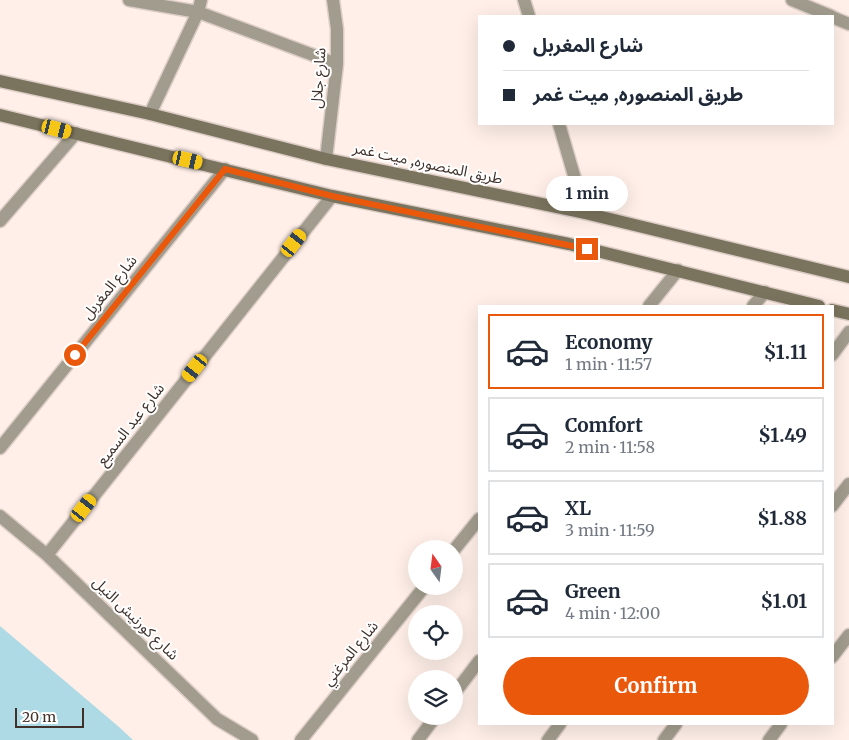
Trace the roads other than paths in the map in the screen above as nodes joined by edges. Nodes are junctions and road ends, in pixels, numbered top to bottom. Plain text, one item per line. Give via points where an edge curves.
1 (130, 0) edge
2 (333, 0) edge
3 (524, 0) edge
4 (792, 0) edge
5 (199, 6) edge
6 (529, 15) edge
7 (827, 15) edge
8 (834, 18) edge
9 (849, 24) edge
10 (336, 64) junction
11 (0, 81) edge
12 (150, 114) junction
13 (0, 115) edge
14 (560, 125) edge
15 (76, 133) junction
16 (326, 159) junction
17 (225, 169) junction
18 (332, 196) junction
19 (585, 213) junction
20 (0, 221) edge
21 (678, 270) junction
22 (849, 277) edge
23 (765, 292) junction
24 (650, 305) edge
25 (754, 305) edge
26 (816, 305) edge
27 (834, 310) edge
28 (849, 314) edge
29 (849, 332) edge
30 (834, 352) edge
31 (0, 448) edge
32 (849, 484) edge
33 (834, 503) edge
34 (0, 516) edge
35 (478, 520) edge
36 (462, 540) edge
37 (47, 555) junction
38 (418, 595) edge
39 (849, 635) edge
40 (834, 654) edge
41 (478, 662) edge
42 (463, 682) edge
43 (429, 725) edge
44 (559, 725) edge
45 (675, 725) edge
46 (780, 725) edge
47 (252, 740) edge
48 (301, 740) edge
49 (418, 740) edge
50 (548, 740) edge
51 (664, 740) edge
52 (769, 740) edge

1 - 5 street
2 - 10 street, شارع جلال via 337,29
3 - 6 street
4 - 7 street
5 - 10 street
5 - 12 street
8 - 9 street
10 - 16 street, شارع جلال
11 - 12 main road, طريق المنصوره, ميت غمر
12 - 16 main road, طريق المنصوره, ميت غمر
13 - 15 main road
14 - 19 street
15 - 17 main road
15 - 20 street
16 - 19 main road, طريق المنصوره, ميت غمر
17 - 18 main road
17 - 31 street, شارع المغربل
18 - 21 main road via 569,244
18 - 37 street, شارع عبد السميع
19 - 22 main road, طريق المنصوره, ميت غمر
21 - 23 main road
21 - 24 street
23 - 25 street
23 - 26 main road
27 - 28 main road
29 - 30 street
32 - 33 street
34 - 37 street, شارع كورنيش النيل
35 - 36 street
37 - 47 street, شارع كورنيش النيل via 218,719
38 - 48 street, شارع المرغني
39 - 40 street
41 - 42 street
43 - 49 street
44 - 50 street
45 - 51 street
46 - 52 street

